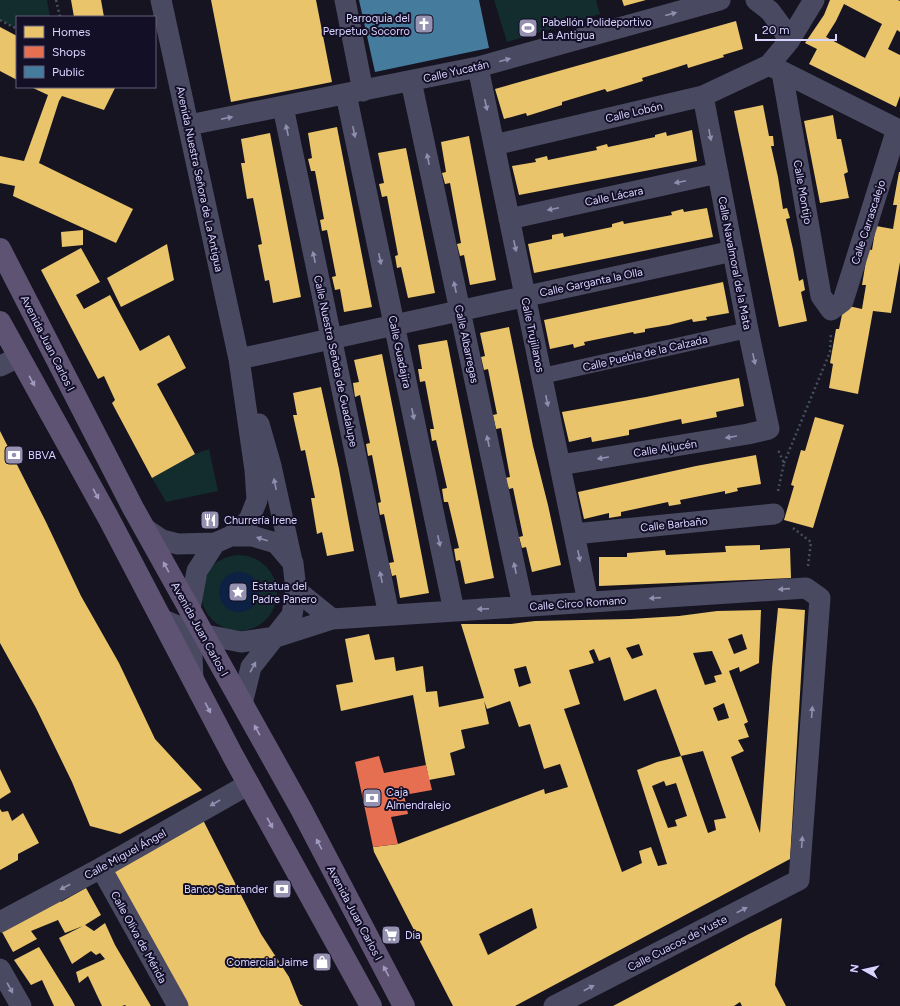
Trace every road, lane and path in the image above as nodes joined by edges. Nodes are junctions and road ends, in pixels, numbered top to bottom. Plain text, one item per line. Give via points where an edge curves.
1 (56, 0) edge
2 (161, 0) edge
3 (345, 0) edge
4 (720, 0) edge
5 (756, 0) edge
6 (814, 0) edge
7 (60, 16) edge
8 (0, 20) edge
9 (16, 28) edge
10 (789, 42) junction
11 (478, 67) junction
12 (775, 68) junction
13 (411, 81) junction
14 (354, 92) junction
15 (703, 96) junction
16 (283, 107) junction
17 (188, 125) junction
18 (494, 145) junction
19 (718, 173) junction
20 (509, 219) junction
21 (0, 249) edge
22 (733, 251) junction
23 (526, 297) junction
24 (831, 310) junction
25 (460, 311) junction
26 (0, 322) edge
27 (394, 325) junction
28 (748, 330) junction
29 (331, 339) junction
30 (239, 358) junction
31 (9, 362) edge
32 (542, 376) junction
33 (769, 429) joint
34 (784, 463) dead end
35 (560, 465) junction
36 (774, 514) dead end
37 (144, 528) junction
38 (574, 534) junction
39 (223, 539) junction
40 (293, 563) junction
41 (296, 590) junction
42 (588, 602) junction
43 (523, 606) junction
44 (190, 610) junction
45 (454, 611) junction
46 (389, 615) junction
47 (161, 619) junction
48 (332, 619) junction
49 (197, 633) junction
50 (276, 637) junction
51 (193, 679) junction
52 (242, 704) junction
53 (249, 784) junction
54 (101, 868) junction
55 (799, 880) joint
56 (0, 922) edge
57 (0, 969) edge
58 (20, 1006) edge
59 (178, 1006) edge
60 (371, 1006) edge
61 (404, 1006) edge
62 (554, 1006) edge

1 - 7 path
2 - 17 street, Avenida Nuestra Señora de La Antigua
3 - 14 street, Calle Guadajira
11 -> 4 street, Calle Yucatán
5 - 10 street via 770,11
6 - 10 street, Calle Lobón
8 - 9 path
10 - 12 street, Calle Lobón
11 - 13 street, Calle Yucatán
11 -> 18 street, Calle Trujillanos
12 - 15 street, Calle Lobón
12 - 24 street, Calle Montijo via 821,296
12 - 24 street, Calle Carrascalejo via 897,129 843,301
13 - 14 street, Calle Yucatán
25 -> 13 street, Calle Albarregas
14 - 16 street, Calle Yucatán
14 -> 27 street, Calle Guadajira
15 - 18 street, Calle Lobón
15 -> 19 street, Calle Navalmoral de la Mata
17 -> 16 street, Calle Yucatán
29 -> 16 street, Calle Nuestra Señota de Guadalupe
17 - 30 street, Avenida Nuestra Señora de La Antigua
18 - 20 street, Calle Trujillanos
19 -> 20 street, Calle Lácara
19 - 22 street, Calle Navalmoral de la Mata
20 -> 23 street, Calle Trujillanos
21 - 37 main road, Avenida Juan Carlos I
22 - 23 street, Calle Garganta la Olla
22 - 28 street, Calle Navalmoral de la Mata
23 - 25 street, Calle Garganta la Olla
23 - 32 street, Calle Trujillanos
24 - 34 path via 830,352
25 - 27 street, Calle Garganta la Olla
43 -> 25 street, Calle Albarregas
26 - 31 main road
27 - 29 street, Calle Garganta la Olla
27 -> 45 street, Calle Guadajira
28 - 32 street, Calle Puebla de la Calzada
28 -> 33 street, Calle Navalmoral de la Mata
29 - 30 street, Calle Garganta la Olla
46 -> 29 street, Calle Nuestra Señota de Guadalupe
30 - 39 street, Avenida Nuestra Señora de La Antigua via 257,500 249,520
40 -> 30 street, Avenida Nuestra Señora de La Antigua via 271,466
31 -> 47 main road via 109,519
32 -> 35 street, Calle Trujillanos
33 -> 35 street, Calle Aljucén
35 - 38 street, Calle Trujillanos
36 - 38 street, Calle Barbaño
37 - 39 street via 162,540 178,544
44 -> 37 main road, Avenida Juan Carlos I
38 -> 42 street, Calle Trujillanos
40 -> 39 street via 276,543 252,536
39 - 44 street via 197,571
40 - 41 street
41 - 48 street
41 - 50 street via 292,615
42 - 43 street, Calle Circo Romano
55 -> 42 street, Calle Circo Romano via 820,598 806,588
43 -> 45 street, Calle Circo Romano
44 - 49 main road, Avenida Juan Carlos I
45 - 46 street, Calle Circo Romano
46 - 48 street, Calle Circo Romano
47 - 49 street
47 - 51 main road
48 - 50 street, Calle Circo Romano
49 - 50 street via 241,642
49 - 51 street
49 - 52 main road, Avenida Juan Carlos I
52 -> 50 street via 251,667
51 -> 53 main road
61 -> 52 main road, Avenida Juan Carlos I via 301,809
53 -> 54 street, Calle Miguel Ángel
53 -> 60 main road
54 -> 56 street, Calle Miguel Ángel
54 - 59 street, Calle Oliva de Mérida
62 -> 55 street, Calle Cuacos de Yuste
57 -> 58 street

